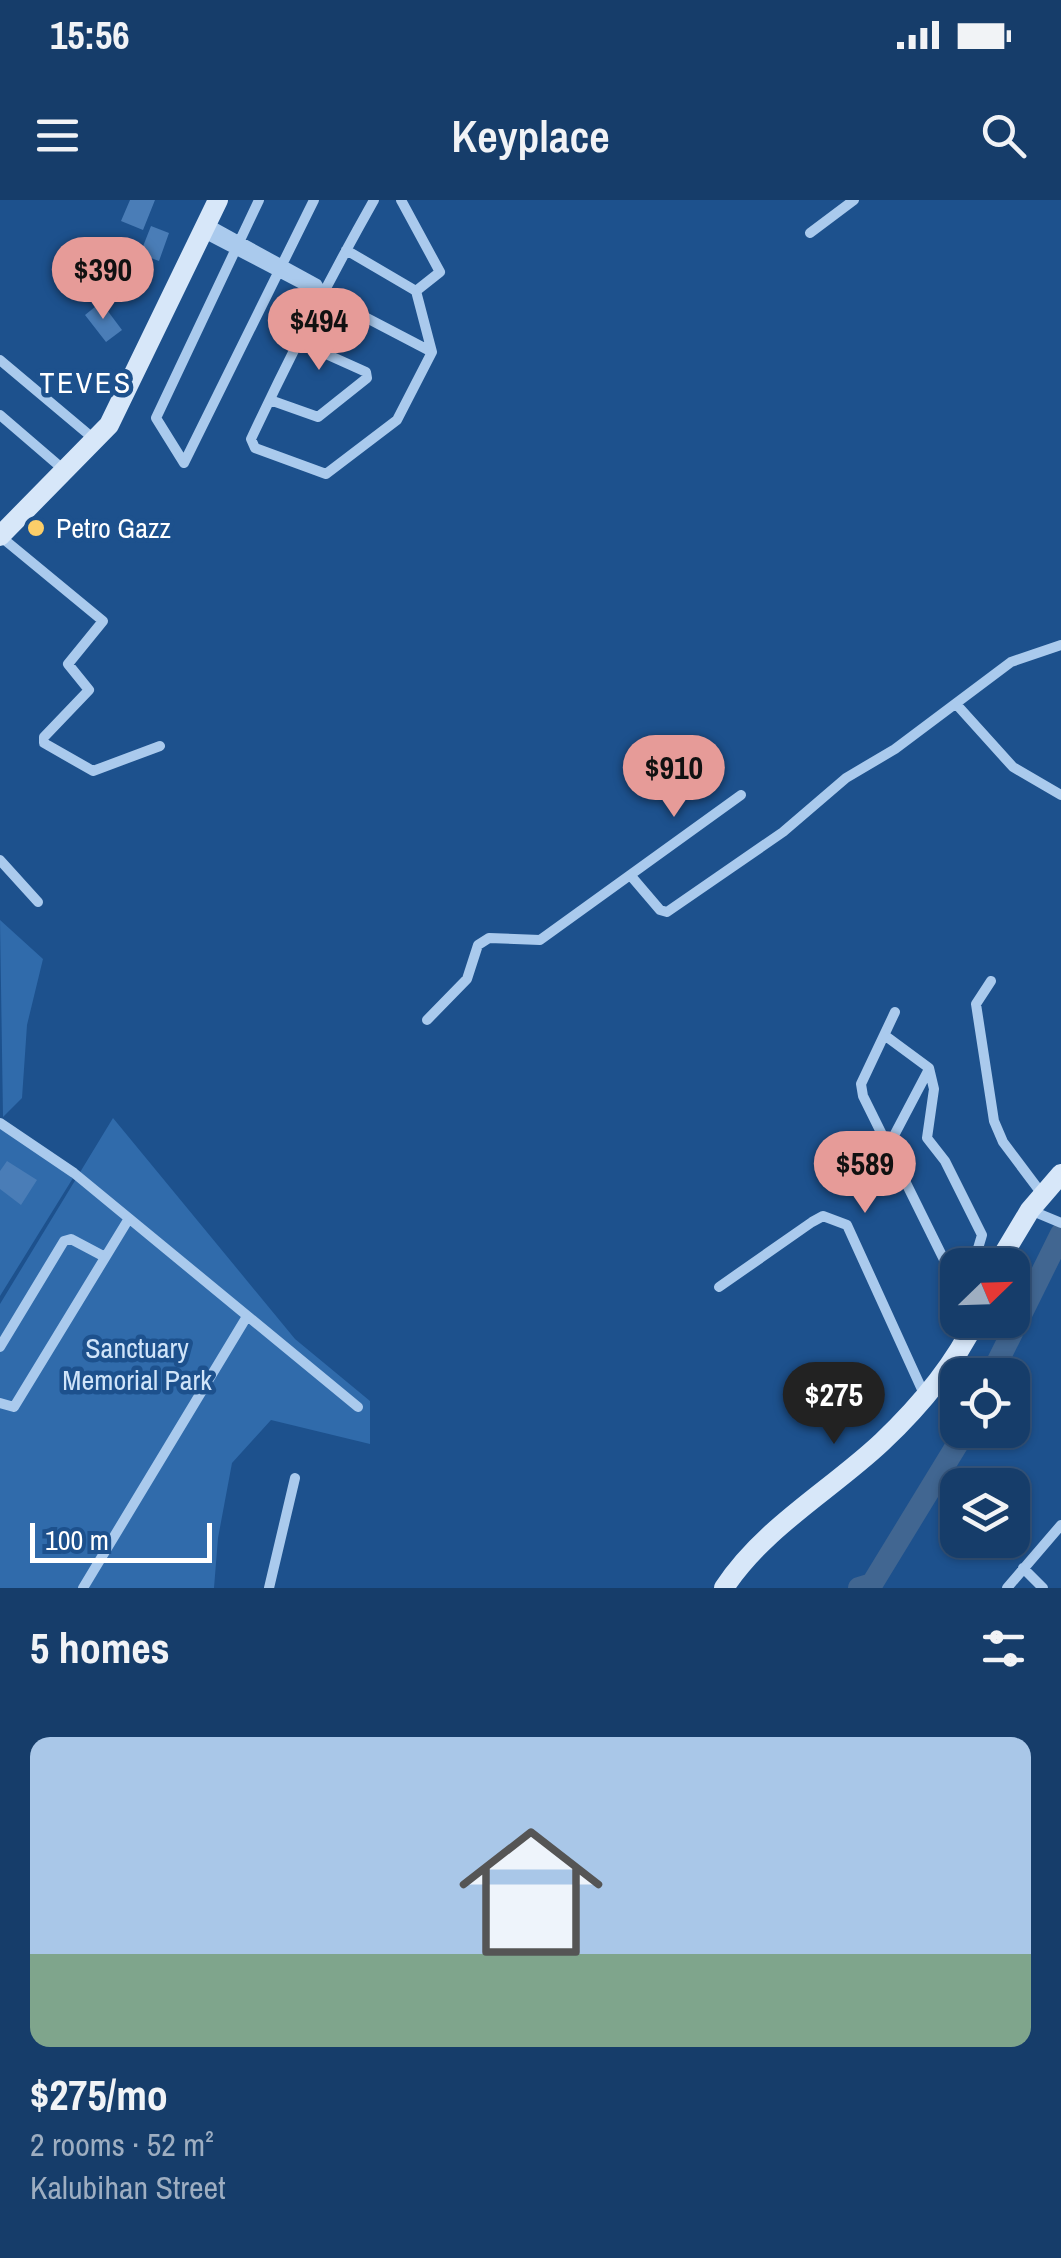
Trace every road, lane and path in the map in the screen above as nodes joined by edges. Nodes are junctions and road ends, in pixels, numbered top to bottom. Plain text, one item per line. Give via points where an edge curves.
1 (218, 200) edge
2 (259, 200) edge
3 (314, 200) edge
4 (374, 200) edge
5 (401, 200) edge
6 (854, 200) edge
7 (204, 228) junction
8 (810, 233) dead end
9 (236, 245) junction
10 (346, 250) junction
11 (280, 269) junction
12 (416, 291) junction
13 (322, 293) junction
14 (297, 341) junction
15 (432, 352) junction
16 (0, 360) edge
17 (270, 400) junction
18 (0, 415) edge
19 (94, 440) junction
20 (64, 470) junction
21 (0, 536) edge
22 (1061, 645) edge
23 (958, 705) junction
24 (160, 746) dead end
25 (1061, 795) edge
26 (740, 796) dead end
27 (0, 860) edge
28 (631, 876) junction
29 (38, 902) dead end
30 (991, 982) dead end
31 (895, 1012) dead end
32 (427, 1020) dead end
33 (887, 1037) junction
34 (929, 1068) junction
35 (0, 1123) edge
36 (888, 1147) junction
37 (1061, 1174) edge
38 (1036, 1202) junction
39 (128, 1220) junction
40 (1058, 1222) edge
41 (978, 1248) edge
42 (1008, 1248) edge
43 (940, 1252) edge
44 (104, 1257) junction
45 (719, 1286) dead end
46 (246, 1318) junction
47 (967, 1338) edge
48 (0, 1347) edge
49 (924, 1394) junction
50 (0, 1403) edge
51 (358, 1407) dead end
52 (294, 1478) dead end
53 (1058, 1534) edge
54 (1023, 1568) junction
55 (83, 1588) edge
56 (269, 1588) edge
57 (724, 1588) edge
58 (1007, 1588) edge
59 (1043, 1588) edge

1 - 7 street
2 - 9 street
3 - 11 street
4 - 10 street
5 - 12 street via 440,272
6 - 8 street
7 - 9 street
7 - 19 street via 122,402
9 - 11 street
9 - 11 street via 156,418 184,463
10 - 12 street
10 - 13 street
11 - 13 street
12 - 15 street
13 - 14 street
13 - 15 street
14 - 17 street
14 - 17 street via 367,378 318,418
15 - 17 street via 397,420 326,474 252,446
16 - 19 street
18 - 20 street
19 - 20 street
20 - 21 street
21 - 24 street via 103,621 68,664 88,690 44,743 93,771
22 - 23 street via 1011,662
23 - 25 street via 1013,766
23 - 28 street via 846,778 783,832 667,912
26 - 28 street
27 - 29 street
28 - 32 street via 540,940 489,938 478,945 467,979
30 - 38 street via 976,1004 994,1121
31 - 33 street
33 - 34 street
33 - 36 street via 861,1089
34 - 36 street
34 - 41 street via 934,1089 928,1138 982,1234
35 - 39 street
36 - 43 street
37 - 38 street
38 - 40 street
38 - 42 street
39 - 44 street
39 - 46 street
44 - 48 street via 64,1241
44 - 50 street via 14,1407
45 - 49 street via 823,1216 848,1225
46 - 51 street
46 - 55 street
47 - 49 street
49 - 57 street via 882,1442 746,1560
52 - 56 street
53 - 54 street
54 - 58 street
54 - 59 street

